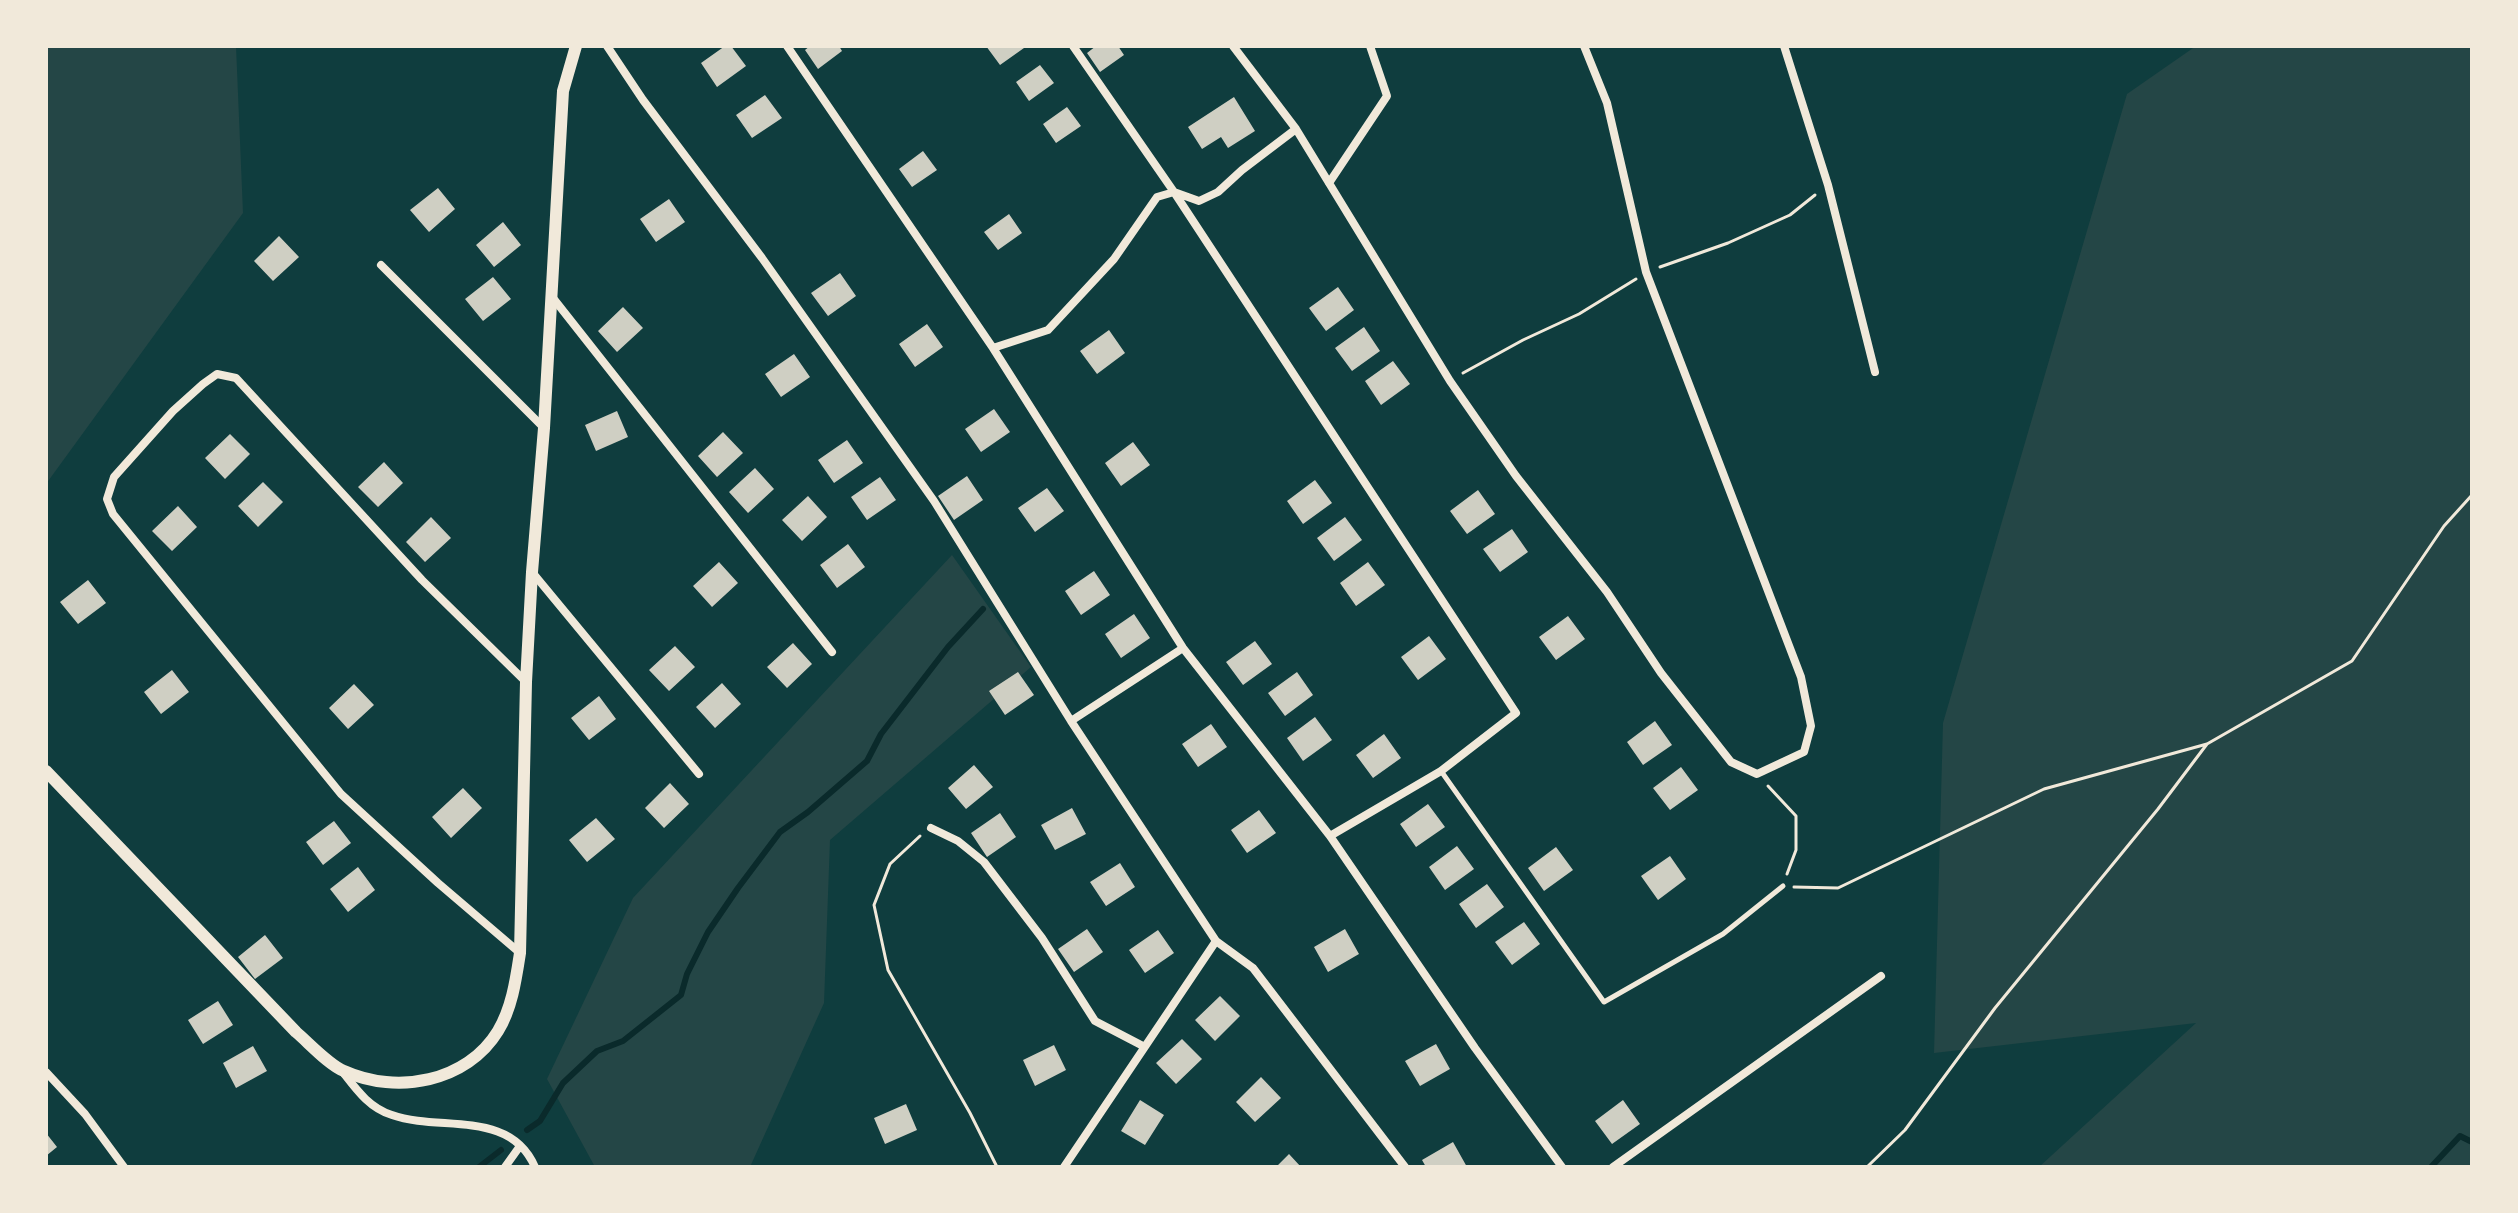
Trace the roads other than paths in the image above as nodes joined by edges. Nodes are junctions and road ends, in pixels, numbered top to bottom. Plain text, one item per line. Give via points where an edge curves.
1 (576, 46) edge
2 (607, 46) edge
3 (787, 46) edge
4 (1073, 46) edge
5 (1233, 46) edge
6 (1370, 46) edge
7 (1584, 46) edge
8 (1784, 46) edge
9 (1296, 129) junction
10 (1329, 183) junction
11 (1174, 192) junction
12 (381, 265) dead end
13 (550, 294) junction
14 (993, 348) junction
15 (1875, 372) dead end
16 (544, 428) junction
17 (532, 572) junction
18 (1183, 648) junction
19 (832, 652) dead end
20 (526, 682) junction
21 (1071, 721) junction
22 (46, 771) edge
23 (1441, 771) junction
24 (699, 774) dead end
25 (931, 828) road end
26 (1330, 836) junction
27 (1783, 886) road end
28 (1216, 941) junction
29 (520, 953) junction
30 (1881, 976) dead end
31 (1143, 1046) junction
32 (342, 1071) junction
33 (46, 1072) edge
34 (520, 1146) junction
35 (124, 1167) edge
36 (505, 1167) edge
37 (535, 1167) edge
38 (1064, 1167) edge
39 (1405, 1167) edge
40 (1562, 1167) edge
41 (1613, 1167) edge

1 - 13 street via 563,91
2 - 21 street via 934,501
3 - 14 street
4 - 11 street
5 - 9 street
6 - 10 street via 1387,96
7 - 10 street via 1607,103 1646,272 1801,677 1811,726 1804,752 1757,774 1731,762 1450,381
8 - 15 street via 1828,185
9 - 10 street
9 - 11 street via 1218,192 1199,201
11 - 14 street via 1157,197 1114,259 1048,330
11 - 23 street via 1516,713
12 - 16 street
13 - 16 street
13 - 19 street
14 - 18 street
16 - 17 street
17 - 20 street
17 - 24 street
18 - 21 street
18 - 26 street
20 - 29 street
20 - 29 street via 422,580 236,378 217,374 203,384 114,477 107,499 113,514 341,794
21 - 28 street
22 - 32 street via 296,1032
23 - 26 street
23 - 27 lane via 1604,1002 1723,934
25 - 31 street via 984,862 1042,938 1095,1021
26 - 40 street
28 - 31 street
28 - 39 street via 1253,968
29 - 32 street via 514,991 498,1031 470,1062 439,1078 406,1083
30 - 41 street
31 - 38 street
32 - 34 street via 363,1099 390,1115 506,1132
33 - 35 street
34 - 36 street
34 - 37 street

